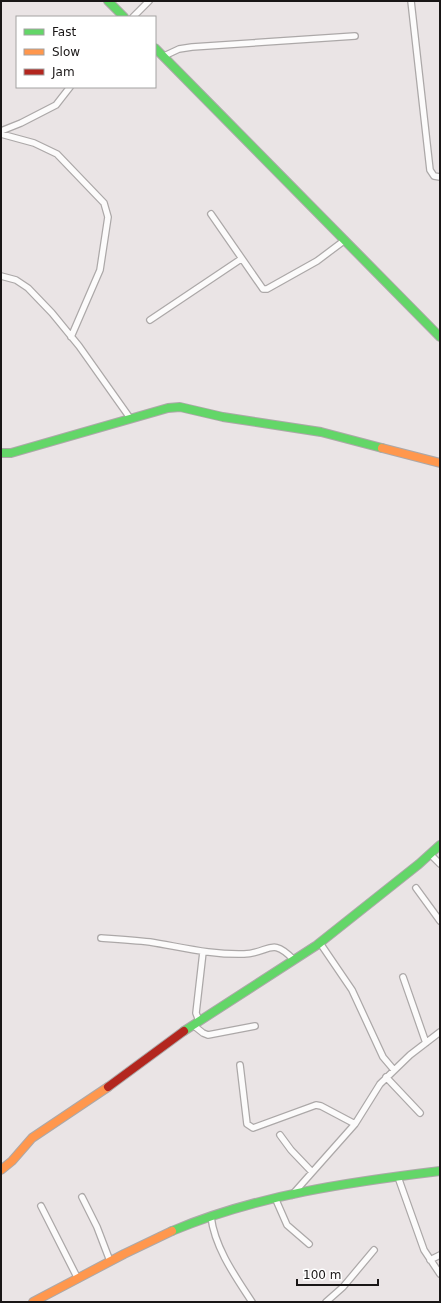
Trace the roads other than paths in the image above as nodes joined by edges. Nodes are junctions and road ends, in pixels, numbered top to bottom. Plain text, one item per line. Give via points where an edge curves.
1 (108, 1) edge
2 (148, 1) edge
3 (411, 1) edge
4 (123, 16) edge
5 (134, 16) edge
6 (355, 36) dead end
7 (156, 49) edge
8 (164, 56) junction
9 (69, 88) edge
10 (1, 131) edge
11 (1, 134) edge
12 (440, 178) edge
13 (211, 214) dead end
14 (345, 240) junction
15 (241, 259) junction
16 (1, 276) edge
17 (150, 320) dead end
18 (71, 337) junction
19 (440, 337) edge
20 (130, 418) junction
21 (1, 453) edge
22 (440, 463) edge
23 (440, 845) edge
24 (430, 854) junction
25 (440, 864) edge
26 (416, 888) dead end
27 (440, 921) edge
28 (101, 938) dead end
29 (320, 943) junction
30 (203, 952) junction
31 (294, 960) junction
32 (402, 977) dead end
33 (196, 1023) junction
34 (255, 1026) dead end
35 (440, 1032) edge
36 (426, 1043) junction
37 (240, 1065) dead end
38 (394, 1070) junction
39 (386, 1078) junction
40 (420, 1113) dead end
41 (355, 1124) junction
42 (280, 1134) dead end
43 (1, 1170) edge
44 (440, 1171) edge
45 (312, 1172) junction
46 (398, 1176) junction
47 (290, 1196) junction
48 (82, 1197) dead end
49 (276, 1200) junction
50 (41, 1206) dead end
51 (211, 1217) junction
52 (309, 1244) dead end
53 (374, 1250) dead end
54 (440, 1256) edge
55 (430, 1260) junction
56 (110, 1262) junction
57 (440, 1274) edge
58 (78, 1279) junction
59 (33, 1302) edge
60 (252, 1302) edge
61 (326, 1302) edge

1 - 4 street
2 - 5 street
3 - 12 street via 430,170 434,176
6 - 8 street via 192,47 179,49
7 - 8 street
8 - 14 street
9 - 10 street via 56,105
11 - 18 street via 34,143 57,154 104,203 108,217 100,270
13 - 15 street
14 - 15 street via 317,261 263,289
14 - 19 street
15 - 17 street
16 - 18 street via 16,280 28,288
18 - 20 street
20 - 21 street via 11,453
20 - 22 street via 180,407 223,417 322,432
23 - 24 street
24 - 25 street
24 - 29 street
26 - 27 street
28 - 30 street via 149,942
29 - 31 street
29 - 38 street via 352,990 382,1056
30 - 31 street via 246,954 280,947
30 - 33 street
31 - 33 street
32 - 36 street
33 - 34 street via 203,1033 208,1035
33 - 43 street via 134,1069 32,1138
35 - 36 street
36 - 38 street
37 - 41 street via 249,1127 253,1128 316,1105
38 - 39 street
39 - 40 street
39 - 41 street
41 - 45 street
42 - 45 street
44 - 46 street
45 - 47 street
46 - 47 street
46 - 55 street via 424,1250
47 - 49 street
48 - 56 street
49 - 51 street
49 - 52 street via 287,1225
50 - 58 street
51 - 56 street via 147,1242
51 - 60 street via 212,1229 219,1247
53 - 61 street via 343,1287
54 - 55 street
55 - 57 street
56 - 58 street
58 - 59 street

